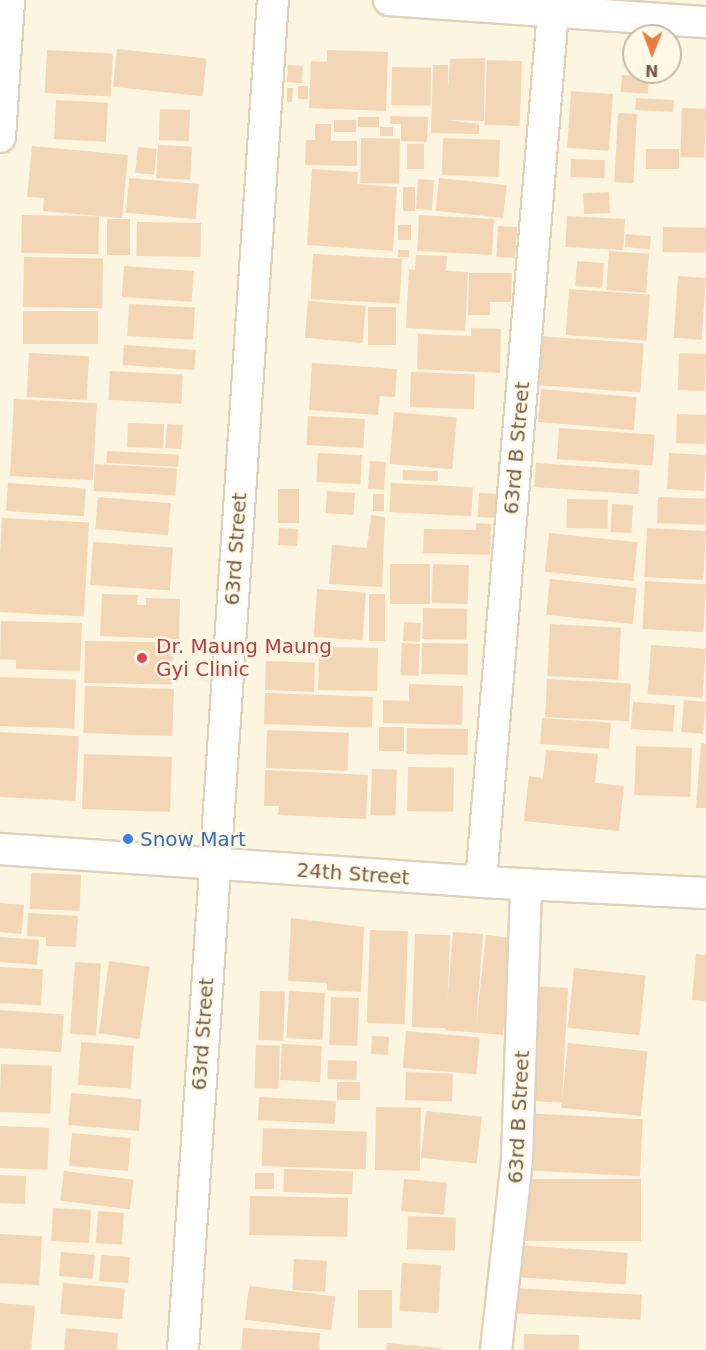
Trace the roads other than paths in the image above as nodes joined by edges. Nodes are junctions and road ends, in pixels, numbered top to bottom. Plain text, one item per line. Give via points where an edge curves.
1 (9, 0) edge
2 (273, 0) edge
3 (389, 0) edge
4 (436, 2) edge
5 (553, 7) edge
6 (706, 22) edge
7 (0, 137) edge
8 (0, 849) edge
9 (214, 864) junction
10 (481, 882) junction
11 (526, 884) junction
12 (706, 893) edge
13 (183, 1350) edge
14 (496, 1350) edge

1 - 7 street
2 - 9 street, 63rd Street
3 - 4 street
4 - 5 street
5 - 6 street
5 - 10 street, 63rd B Street
8 - 9 street, 24th Street
9 - 10 street, 24th Street
9 - 13 street, 63rd Street
10 - 11 street, 24th Street
11 - 12 street, 24th Street
11 - 14 street, 63rd B Street via 517,1160

